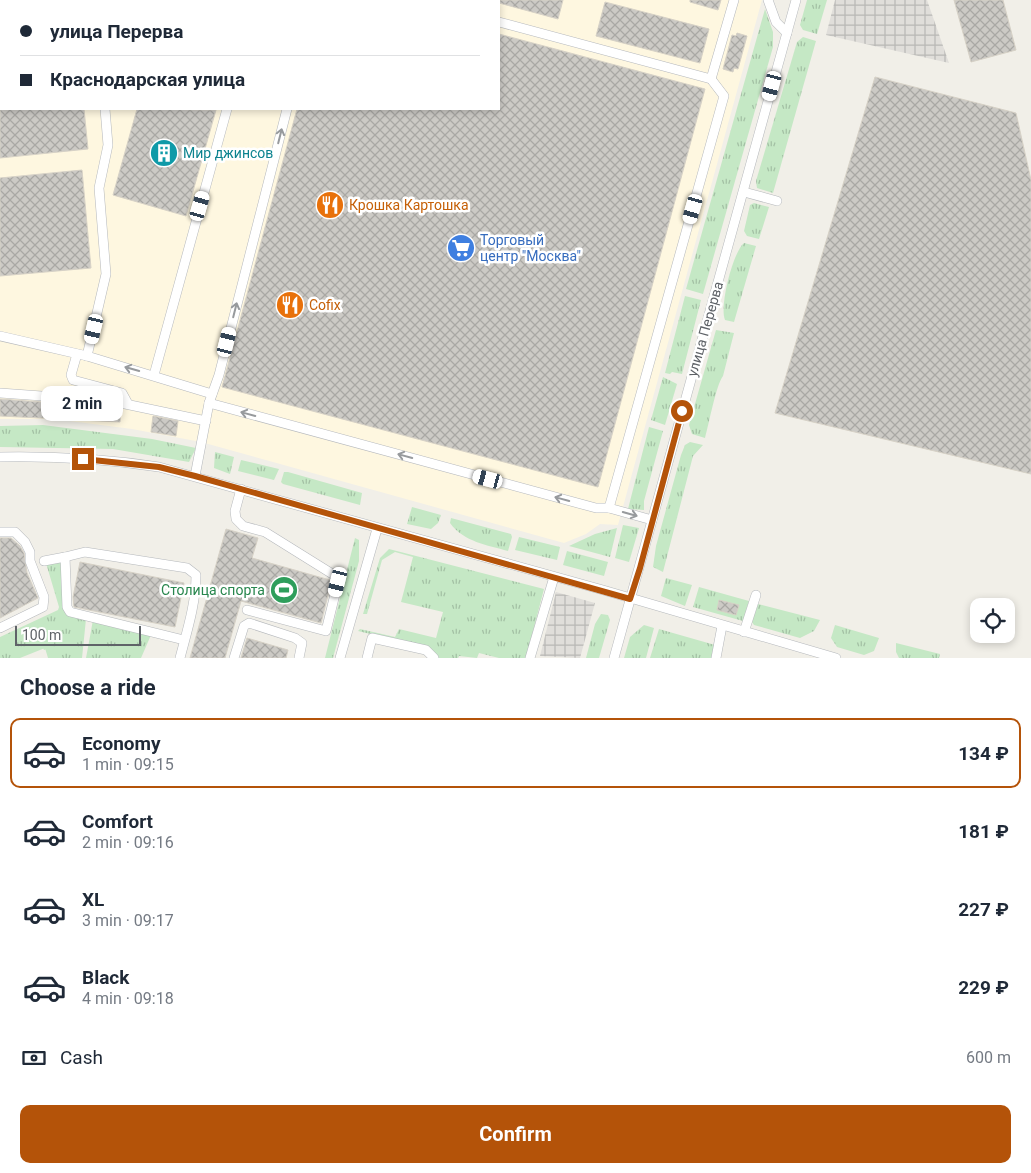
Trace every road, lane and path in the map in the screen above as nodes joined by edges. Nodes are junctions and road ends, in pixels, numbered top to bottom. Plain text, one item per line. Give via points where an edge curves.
1 (734, 0) edge
2 (768, 0) edge
3 (796, 0) edge
4 (500, 22) edge
5 (787, 34) junction
6 (711, 79) junction
7 (105, 110) edge
8 (227, 110) edge
9 (287, 110) edge
10 (744, 192) junction
11 (777, 201) dead end
12 (0, 336) edge
13 (77, 354) junction
14 (87, 356) junction
15 (154, 375) junction
16 (0, 393) edge
17 (212, 394) junction
18 (128, 404) junction
19 (209, 404) junction
20 (206, 421) junction
21 (0, 457) edge
22 (195, 476) junction
23 (241, 489) junction
24 (609, 508) junction
25 (652, 520) junction
26 (377, 528) junction
27 (0, 532) edge
28 (65, 557) junction
29 (44, 561) dead end
30 (554, 577) junction
31 (756, 595) dead end
32 (630, 599) junction
33 (247, 610) dead end
34 (722, 626) junction
35 (0, 628) edge
36 (744, 632) junction
37 (184, 640) junction
38 (180, 658) edge
39 (234, 658) edge
40 (299, 658) edge
41 (340, 658) edge
42 (367, 658) edge
43 (434, 658) edge
44 (530, 658) edge
45 (614, 658) edge
46 (716, 658) edge
47 (836, 658) edge

1 - 6 street
2 - 5 street via 776,22
3 - 5 street, улица Перерва
4 - 6 street
5 - 10 street, улица Перерва
6 - 24 street via 724,96
7 - 14 street via 108,145 99,188 106,274
8 - 15 street
17 -> 9 street
10 - 11 street
10 - 25 street, улица Перерва
12 - 13 street
13 - 14 street
13 - 18 street via 71,375 73,380 122,393
15 -> 14 street
15 - 17 street
16 - 18 street
17 - 19 street
18 - 20 street
19 - 20 street
24 -> 19 street via 596,508
20 - 22 street
21 - 22 street via 46,456 120,461
22 - 23 street
23 - 26 street
23 - 33 street via 235,511 242,526 265,532 334,575 338,582 326,631
24 -> 25 street
25 - 32 street, улица Перерва
26 - 30 street
26 - 41 street
27 - 35 street via 15,532 24,542 44,597 43,607
28 - 29 street
28 - 37 street via 67,607 70,612 90,614
28 - 37 street via 85,552 186,568 196,575 196,581
30 - 32 street
30 - 44 street
31 - 36 street
32 - 34 street
32 - 45 street, улица Перерва
34 - 36 street
34 - 46 street
36 - 47 street
37 - 38 street
39 - 40 street via 244,626 249,623 295,638 302,643
42 - 43 street via 372,638 426,650

